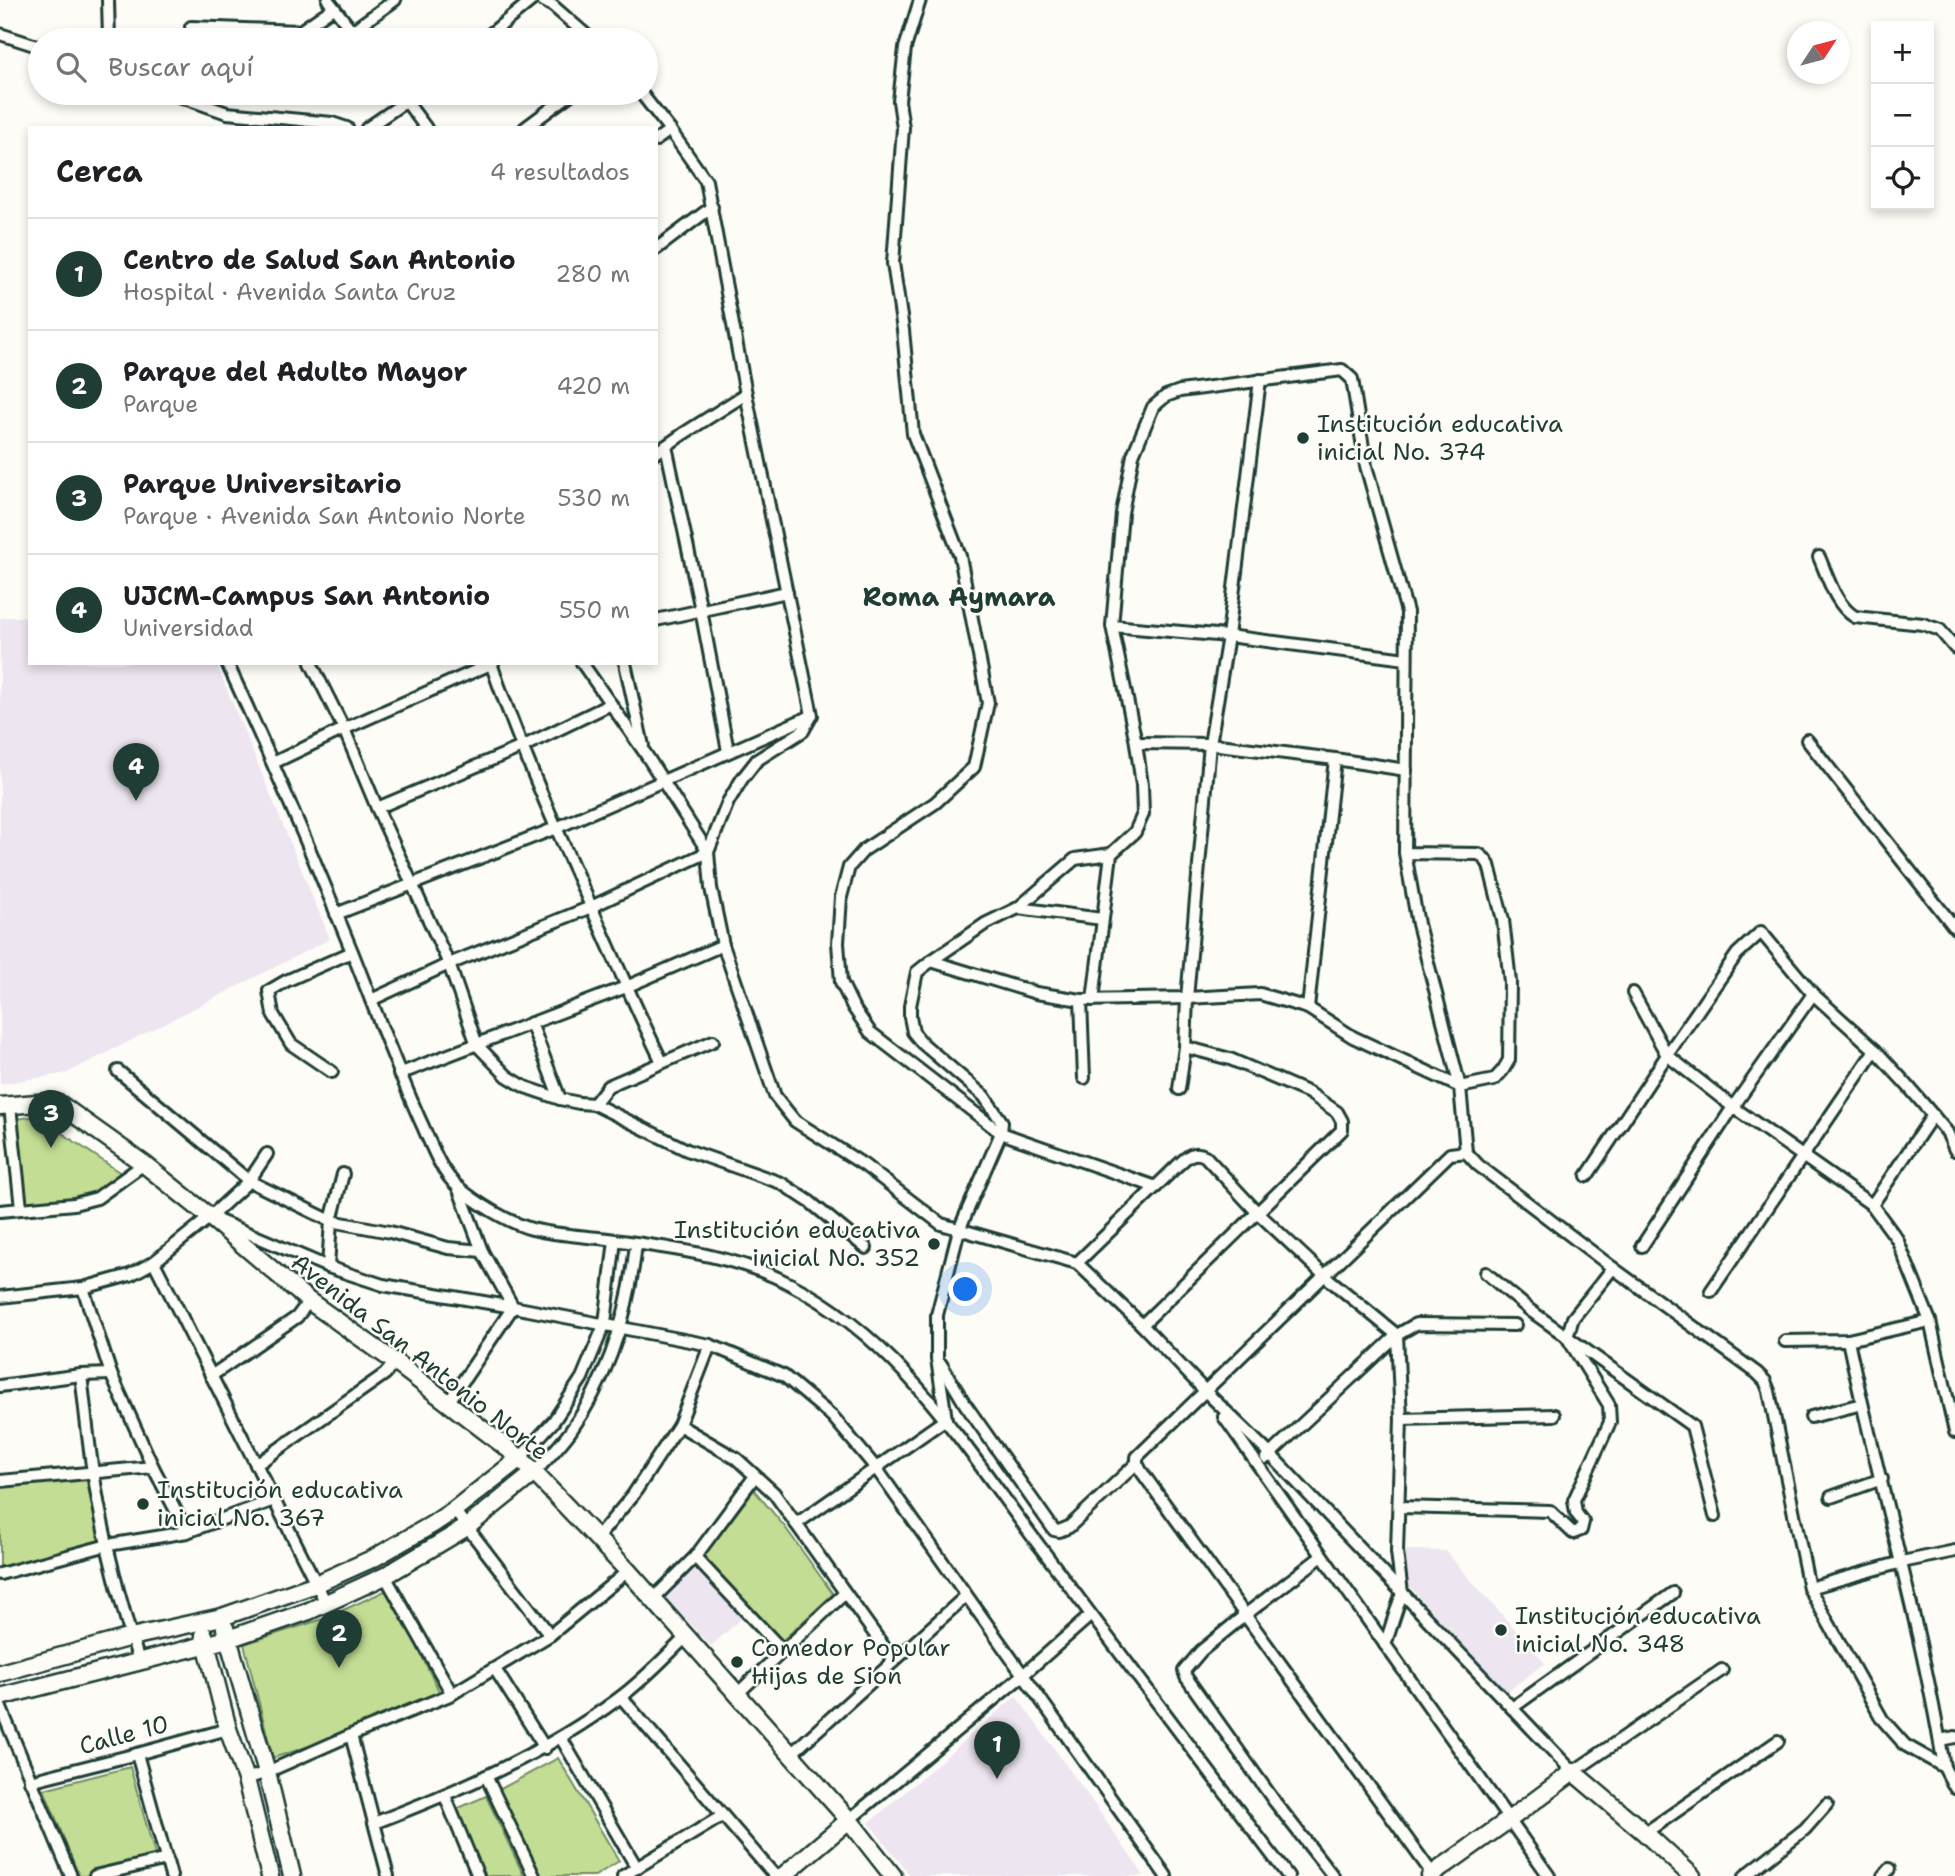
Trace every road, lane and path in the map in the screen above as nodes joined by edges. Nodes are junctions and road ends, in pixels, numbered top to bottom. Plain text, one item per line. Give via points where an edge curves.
1 (108, 0) edge
2 (395, 0) edge
3 (532, 0) edge
4 (542, 0) edge
5 (920, 0) edge
6 (331, 4) edge
7 (191, 27) dead end
8 (109, 28) edge
9 (218, 28) edge
10 (303, 28) edge
11 (349, 28) edge
12 (364, 28) edge
13 (498, 28) edge
14 (578, 28) edge
15 (0, 34) edge
16 (28, 43) edge
17 (204, 105) edge
18 (394, 105) edge
19 (410, 105) edge
20 (556, 105) edge
21 (650, 105) edge
22 (341, 126) edge
23 (369, 126) edge
24 (425, 126) edge
25 (528, 126) edge
26 (670, 130) junction
27 (658, 139) edge
28 (712, 207) junction
29 (658, 248) edge
30 (1260, 380) junction
31 (746, 394) junction
32 (661, 449) edge
33 (1819, 557) dead end
34 (787, 592) junction
35 (701, 610) junction
36 (658, 620) edge
37 (1112, 626) junction
38 (1228, 636) junction
39 (1955, 648) edge
40 (1406, 659) junction
41 (228, 665) edge
42 (312, 665) edge
43 (490, 665) edge
44 (492, 665) edge
45 (583, 665) edge
46 (625, 665) edge
47 (611, 705) junction
48 (812, 715) junction
49 (344, 729) junction
50 (1807, 740) dead end
51 (1136, 743) junction
52 (1210, 744) junction
53 (522, 747) junction
54 (728, 751) junction
55 (645, 753) junction
56 (1335, 759) junction
57 (273, 763) junction
58 (1406, 770) junction
59 (662, 780) junction
60 (377, 808) junction
61 (556, 828) junction
62 (708, 852) junction
63 (1405, 853) junction
64 (1111, 854) junction
65 (411, 884) junction
66 (591, 907) junction
67 (1018, 908) junction
68 (336, 914) junction
69 (1102, 919) junction
70 (1955, 928) edge
71 (723, 945) junction
72 (352, 952) junction
73 (931, 961) junction
74 (449, 964) junction
75 (626, 987) junction
76 (1633, 993) dead end
77 (1813, 993) junction
78 (1187, 998) junction
79 (371, 1000) junction
80 (1081, 1000) junction
81 (1093, 1000) junction
82 (1308, 1008) junction
83 (531, 1023) junction
84 (713, 1041) dead end
85 (477, 1045) junction
86 (1185, 1047) junction
87 (1875, 1050) junction
88 (1667, 1055) junction
89 (662, 1062) junction
90 (118, 1071) dead end
91 (332, 1072) dead end
92 (400, 1074) junction
93 (1084, 1078) dead end
94 (1460, 1087) junction
95 (1179, 1089) dead end
96 (560, 1099) junction
97 (594, 1104) junction
98 (5, 1106) edge
99 (1733, 1107) junction
100 (1933, 1115) junction
101 (1001, 1133) junction
102 (1955, 1150) edge
103 (1466, 1152) junction
104 (267, 1154) dead end
105 (1803, 1155) junction
106 (144, 1164) junction
107 (343, 1174) dead end
108 (1587, 1176) dead end
109 (249, 1181) junction
110 (458, 1187) junction
111 (1156, 1187) junction
112 (1872, 1205) junction
113 (20, 1208) junction
114 (0, 1211) edge
115 (1257, 1212) junction
116 (210, 1217) junction
117 (331, 1221) junction
118 (959, 1230) junction
119 (615, 1240) junction
120 (636, 1244) junction
121 (1642, 1246) dead end
122 (866, 1248) dead end
123 (482, 1251) junction
124 (154, 1262) junction
125 (1077, 1263) junction
126 (328, 1268) junction
127 (1612, 1268) junction
128 (1486, 1273) dead end
129 (1325, 1276) junction
130 (83, 1288) junction
131 (1711, 1291) dead end
132 (0, 1297) edge
133 (309, 1301) junction
134 (513, 1307) junction
135 (1930, 1321) junction
136 (605, 1323) junction
137 (1142, 1325) junction
138 (1515, 1325) dead end
139 (621, 1327) junction
140 (1397, 1335) junction
141 (1567, 1337) junction
142 (1848, 1340) junction
143 (1785, 1341) dead end
144 (710, 1345) junction
145 (937, 1359) junction
146 (395, 1362) junction
147 (111, 1374) junction
148 (81, 1375) junction
149 (211, 1376) junction
150 (0, 1386) edge
151 (1206, 1392) junction
152 (448, 1403) junction
153 (1862, 1404) junction
154 (1953, 1409) edge
155 (1554, 1415) dead end
156 (1811, 1417) dead end
157 (946, 1419) junction
158 (1401, 1419) junction
159 (679, 1425) junction
160 (1955, 1432) edge
161 (1270, 1454) junction
162 (520, 1458) junction
163 (1137, 1464) junction
164 (1259, 1464) junction
165 (256, 1465) junction
166 (153, 1467) junction
167 (876, 1468) junction
168 (93, 1472) junction
169 (534, 1474) junction
170 (755, 1476) junction
171 (1882, 1479) junction
172 (0, 1481) edge
173 (1831, 1497) dead end
174 (274, 1500) junction
175 (1399, 1507) junction
176 (454, 1510) junction
177 (1715, 1516) dead end
178 (796, 1524) junction
179 (467, 1527) junction
180 (187, 1532) junction
181 (597, 1538) junction
182 (108, 1545) junction
183 (1955, 1551) edge
184 (1322, 1556) junction
185 (695, 1557) junction
186 (1902, 1562) junction
187 (628, 1571) junction
188 (0, 1574) edge
189 (385, 1576) junction
190 (316, 1584) junction
191 (1809, 1588) junction
192 (845, 1592) junction
193 (1402, 1593) junction
194 (1673, 1593) dead end
195 (966, 1596) junction
196 (652, 1600) junction
197 (326, 1603) junction
198 (1091, 1615) junction
199 (1245, 1615) junction
200 (222, 1617) junction
201 (201, 1623) junction
202 (550, 1634) junction
203 (131, 1637) junction
204 (686, 1637) junction
205 (228, 1639) junction
206 (206, 1644) junction
207 (1385, 1645) junction
208 (783, 1651) junction
209 (139, 1661) junction
210 (894, 1661) junction
211 (495, 1669) junction
212 (1722, 1670) dead end
213 (0, 1673) edge
214 (1023, 1675) junction
215 (452, 1694) junction
216 (737, 1694) junction
217 (0, 1697) edge
218 (621, 1698) junction
219 (0, 1706) edge
220 (1511, 1708) junction
221 (228, 1729) junction
222 (351, 1735) junction
223 (1955, 1737) edge
224 (561, 1738) junction
225 (1940, 1740) junction
226 (1778, 1741) dead end
227 (545, 1748) junction
228 (137, 1755) junction
229 (790, 1755) junction
230 (1944, 1767) junction
231 (267, 1772) junction
232 (1573, 1772) junction
233 (486, 1776) junction
234 (246, 1779) junction
235 (30, 1781) junction
236 (1955, 1788) edge
237 (444, 1796) junction
238 (1827, 1804) dead end
239 (722, 1816) junction
240 (1510, 1819) junction
241 (849, 1820) junction
242 (374, 1823) junction
243 (1645, 1833) junction
244 (167, 1859) junction
245 (637, 1868) junction
246 (1432, 1875) edge
247 (69, 1876) edge
248 (95, 1876) edge
249 (171, 1876) edge
250 (270, 1876) edge
251 (292, 1876) edge
252 (388, 1876) edge
253 (478, 1876) edge
254 (534, 1876) edge
255 (623, 1876) edge
256 (775, 1876) edge
257 (783, 1876) edge
258 (893, 1876) edge
259 (1166, 1876) edge
260 (1288, 1876) edge
261 (1333, 1876) edge
262 (1549, 1876) edge
263 (1692, 1876) edge
264 (1745, 1876) edge

1 - 8 street
2 - 12 street
3 - 13 street
4 - 14 street
5 - 101 street via 905,48 899,101 903,128 894,263 913,434 960,556 988,702 974,767 935,803 864,850 849,867 841,897 838,943 841,982 870,1032
6 - 10 street
6 - 11 street
7 - 9 street
15 - 16 street
17 - 22 street via 227,113
18 - 23 street
19 - 24 street
20 - 25 street
21 - 26 street
26 - 27 street
26 - 28 street via 706,181
28 - 29 street
28 - 31 street
30 - 37 street via 1180,391 1153,407 1133,455 1122,513
30 - 38 street
30 - 40 street via 1342,370 1352,379 1366,466 1407,612
31 - 32 street
31 - 34 street
32 - 35 street
33 - 39 street via 1848,613 1923,624 1940,630
34 - 35 street
34 - 48 street
35 - 36 street
35 - 54 street
37 - 38 street
37 - 51 street
38 - 40 street
38 - 52 street
40 - 58 street
41 - 57 street
42 - 49 street
43 - 49 street
44 - 53 street
45 - 47 street
46 - 55 street
47 - 53 street
47 - 55 street
48 - 54 street
48 - 62 street via 803,731 757,760 742,779
49 - 57 street
49 - 60 street
50 - 70 street
51 - 52 street
51 - 64 street via 1143,814 1135,832
52 - 56 street
52 - 78 street
53 - 60 street
53 - 61 street
54 - 59 street
55 - 59 street
56 - 58 street
56 - 82 street
57 - 68 street
58 - 63 street
59 - 61 street
59 - 62 street
60 - 65 street
61 - 65 street
61 - 66 street
62 - 66 street
62 - 71 street
63 - 94 street via 1418,924
63 - 94 street via 1479,854 1489,865 1503,920 1510,982 1509,1059 1494,1080
64 - 67 street via 1075,859
64 - 69 street
65 - 68 street
65 - 74 street
66 - 74 street
66 - 75 street
67 - 69 street
67 - 73 street via 985,924
68 - 72 street
69 - 81 street
71 - 75 street
71 - 118 street via 775,1096 795,1121 864,1165 941,1224
72 - 79 street
72 - 91 street via 269,991 273,1014 291,1044
73 - 80 street via 1036,993
73 - 101 street via 917,972 910,1006 913,1032 984,1097 1002,1122
74 - 79 street
74 - 85 street
75 - 83 street
75 - 89 street
76 - 88 street
77 - 87 street
77 - 88 street via 1761,932 1737,954
77 - 99 street
78 - 81 street
78 - 82 street via 1260,994
78 - 86 street
79 - 92 street
80 - 81 street
80 - 93 street
82 - 94 street via 1353,1037
83 - 85 street
83 - 96 street
84 - 89 street
85 - 92 street
85 - 96 street via 507,1076
86 - 95 street
86 - 115 street via 1230,1059 1309,1093 1337,1112 1342,1121 1342,1130
87 - 100 street
87 - 105 street
88 - 99 street
88 - 108 street
89 - 97 street via 608,1086
90 - 109 street
92 - 110 street via 443,1171
94 - 103 street
96 - 97 street
97 - 122 street via 687,1150 781,1183
98 - 106 street, Avenida San Antonio Norte via 61,1105
98 - 113 street
99 - 105 street
99 - 121 street
100 - 102 street
100 - 112 street
101 - 111 street
101 - 118 street
103 - 127 street
103 - 129 street via 1450,1154
104 - 109 street
105 - 112 street
105 - 131 street
106 - 113 street via 97,1198
106 - 116 street, Avenida San Antonio Norte
107 - 117 street
109 - 116 street
109 - 117 street
110 - 119 street via 529,1228
110 - 123 street
111 - 115 street via 1191,1154 1200,1153
111 - 125 street
112 - 135 street via 1897,1239
113 - 114 street
115 - 129 street
115 - 137 street
116 - 124 street
116 - 126 street
116 - 133 street, Avenida San Antonio Norte
117 - 123 street via 448,1248
117 - 126 street
118 - 125 street
118 - 145 street via 937,1315
119 - 120 street
119 - 136 street
120 - 139 street
120 - 157 street via 747,1265 789,1283 839,1312 882,1350
123 - 134 street
124 - 130 street via 130,1275
124 - 149 street
125 - 137 street
126 - 134 street via 383,1285
127 - 141 street via 1573,1318
127 - 191 street via 1765,1381
128 - 141 street
129 - 140 street
129 - 151 street
130 - 132 street
130 - 147 street
133 - 146 street, Avenida San Antonio Norte
133 - 149 street via 297,1317
134 - 136 street
134 - 152 street
135 - 142 street
135 - 154 street
136 - 139 street
136 - 162 street via 582,1378 553,1422
137 - 151 street
138 - 140 street via 1416,1324
139 - 144 street
139 - 169 street via 598,1384 569,1432
140 - 158 street
140 - 161 street
141 - 175 street via 1609,1405 1610,1422 1574,1500 1583,1522 1581,1530 1573,1533 1550,1510
141 - 177 street via 1692,1426
142 - 143 street
142 - 153 street
144 - 159 street
144 - 167 street via 784,1376 833,1416
145 - 157 street
145 - 163 street via 1054,1530 1069,1527
146 - 152 street, Avenida San Antonio Norte
146 - 165 street via 385,1374
147 - 148 street
147 - 166 street
148 - 150 street
148 - 168 street
149 - 165 street
151 - 161 street
151 - 163 street via 1144,1449
151 - 164 street
152 - 162 street, Avenida San Antonio Norte
153 - 156 street
153 - 171 street
154 - 160 street
155 - 158 street
157 - 167 street
157 - 198 street
158 - 175 street
159 - 170 street via 737,1459
159 - 181 street
161 - 164 street
161 - 193 street
162 - 169 street, Avenida San Antonio Norte
162 - 176 street
163 - 199 street
164 - 184 street
165 - 174 street
166 - 168 street
166 - 180 street
167 - 178 street
167 - 195 street
168 - 172 street
168 - 182 street
169 - 179 street
169 - 181 street, Avenida San Antonio Norte
170 - 178 street
170 - 185 street
171 - 173 street
171 - 186 street
174 - 180 street
174 - 190 street
175 - 193 street
176 - 179 street
176 - 190 street via 374,1558
178 - 192 street
179 - 189 street
179 - 202 street
180 - 182 street
181 - 187 street, Avenida San Antonio Norte
182 - 188 street
182 - 203 street
183 - 186 street
184 - 199 street
184 - 207 street
185 - 196 street
185 - 208 street
186 - 191 street
186 - 225 street
187 - 196 street, Avenida San Antonio Norte
187 - 202 street
189 - 197 street
189 - 215 street
190 - 197 street
190 - 200 street
191 - 230 street via 1882,1719 1905,1745
192 - 208 street
192 - 210 street
193 - 207 street
193 - 220 street
194 - 220 street
195 - 210 street
195 - 214 street
196 - 204 street, Avenida San Antonio Norte
197 - 205 street
198 - 214 street
198 - 260 street
199 - 246 street
199 - 261 street via 1184,1671
200 - 201 street
200 - 205 street
201 - 203 street
201 - 206 street
202 - 211 street
203 - 209 street
203 - 213 street
204 - 216 street, Avenida San Antonio Norte
204 - 218 street
205 - 206 street
205 - 231 street
206 - 209 street
206 - 221 street
207 - 240 street
208 - 216 street
209 - 217 street
210 - 229 street
211 - 215 street
211 - 227 street
212 - 232 street
214 - 241 street
214 - 259 street
215 - 222 street
216 - 229 street, Avenida San Antonio Norte
218 - 224 street
218 - 239 street
219 - 235 street
220 - 232 street
221 - 228 street, Calle 10
221 - 234 street
222 - 231 street
222 - 242 street
223 - 225 street
224 - 227 street
224 - 245 street
225 - 230 street
226 - 243 street
227 - 233 street
228 - 235 street, Calle 10
228 - 244 street
229 - 241 street, Avenida San Antonio Norte
230 - 236 street
231 - 234 street
231 - 251 street
232 - 240 street
232 - 243 street
233 - 237 street
233 - 254 street
234 - 250 street
235 - 247 street
237 - 242 street
237 - 253 street
238 - 264 street via 1805,1829
239 - 245 street
239 - 256 street
240 - 246 street
240 - 262 street
241 - 257 street
241 - 258 street, Avenida San Antonio Norte
242 - 252 street
243 - 263 street
244 - 248 street
244 - 249 street
245 - 255 street

